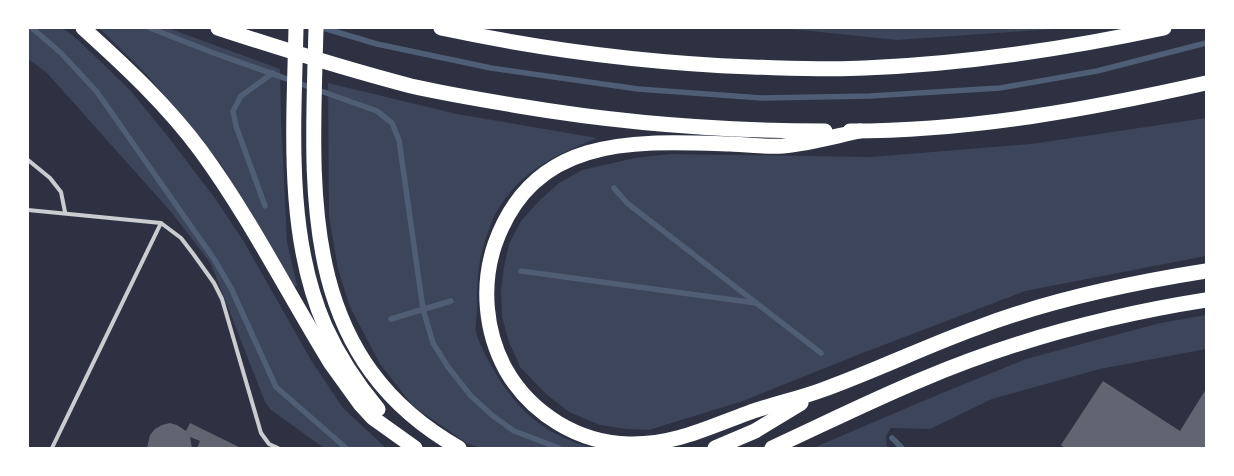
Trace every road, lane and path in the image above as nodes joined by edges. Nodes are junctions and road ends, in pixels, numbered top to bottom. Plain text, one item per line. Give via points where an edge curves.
1 (83, 28) edge
2 (218, 28) edge
3 (296, 28) edge
4 (316, 28) edge
5 (441, 28) edge
6 (1164, 28) edge
7 (1206, 83) edge
8 (860, 131) junction
9 (28, 160) edge
10 (28, 210) edge
11 (65, 212) junction
12 (161, 223) junction
13 (1206, 271) edge
14 (1206, 300) edge
15 (821, 391) junction
16 (410, 445) edge
17 (52, 448) edge
18 (278, 448) edge
19 (460, 448) edge
20 (715, 448) edge
21 (772, 448) edge

1 - 16 highway via 148,89 200,150 344,382 373,418
2 - 8 highway via 412,86 559,113 709,127
3 - 16 highway via 294,122 298,220 308,274 326,327 352,375
4 - 19 highway via 315,194 322,251 336,307 379,382 421,424
5 - 6 highway via 632,59 723,66 864,68 1016,55
7 - 8 highway via 1077,110 931,128
8 - 15 highway via 784,146 649,142 616,145 582,154 553,168 520,199 498,236 488,273 491,330 512,380 537,408 579,434 611,443 662,442 701,433 750,413
9 - 11 lane via 61,192
10 - 11 lane
11 - 12 lane
12 - 17 lane
12 - 18 lane via 181,238 222,299 262,433 269,444
13 - 15 highway via 1122,286 991,322
14 - 21 highway via 1105,320 999,351 923,379
15 - 20 highway via 755,431

